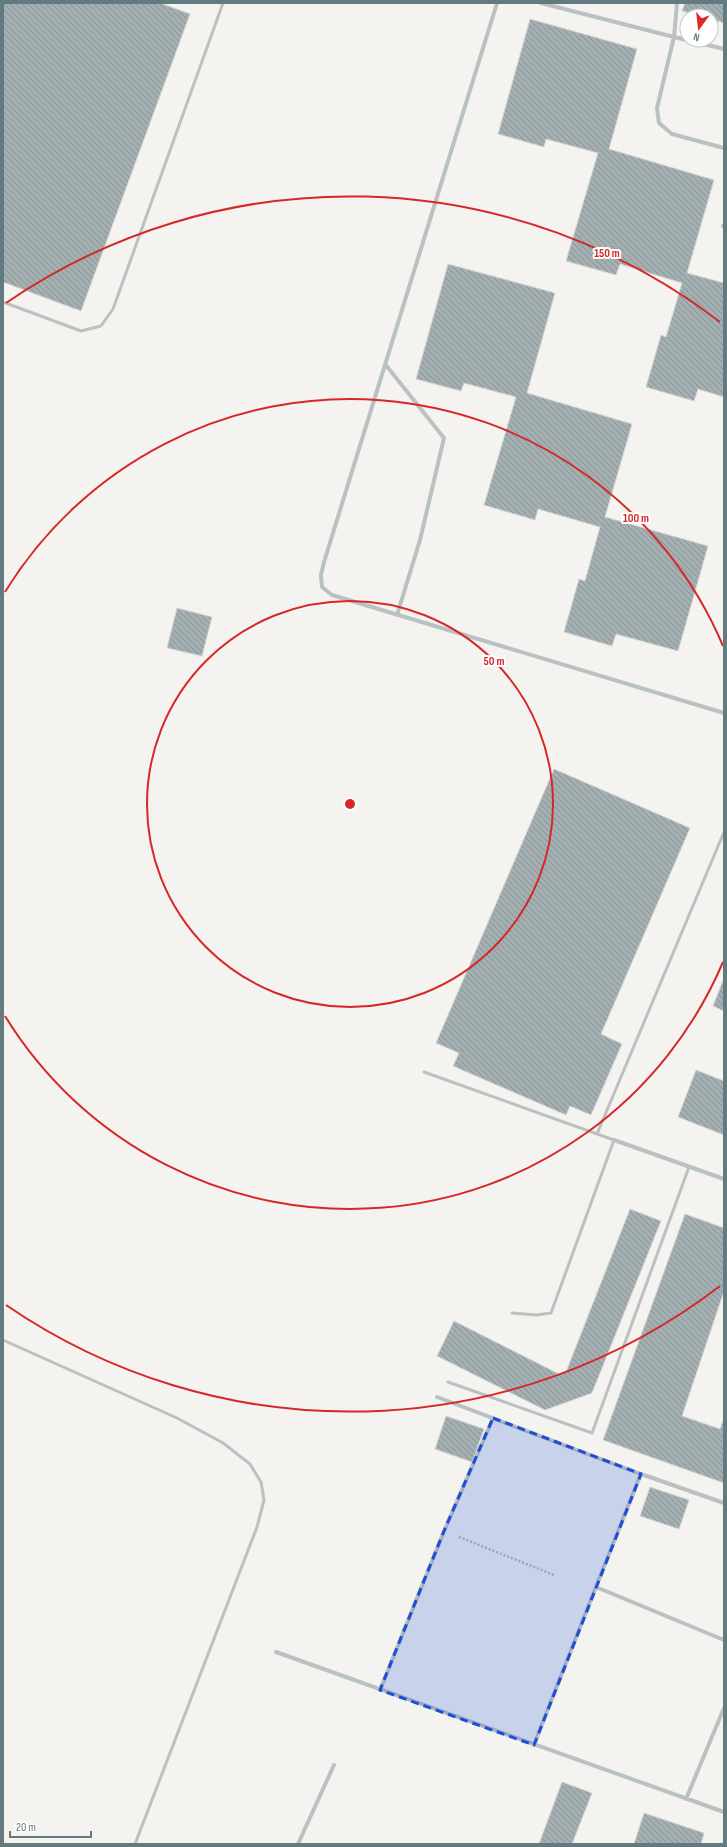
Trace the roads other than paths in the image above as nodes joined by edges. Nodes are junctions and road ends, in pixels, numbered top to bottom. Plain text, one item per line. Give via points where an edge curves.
1 (222, 3) edge
2 (497, 3) edge
3 (541, 3) edge
4 (677, 3) edge
5 (674, 37) junction
6 (724, 49) edge
7 (724, 148) edge
8 (3, 302) edge
9 (385, 364) junction
10 (398, 615) junction
11 (724, 713) edge
12 (724, 832) edge
13 (424, 1072) dead end
14 (598, 1134) junction
15 (614, 1140) junction
16 (689, 1167) junction
17 (724, 1179) edge
18 (512, 1313) dead end
19 (3, 1340) edge
20 (448, 1382) dead end
21 (437, 1397) dead end
22 (494, 1418) junction
23 (641, 1474) junction
24 (724, 1502) edge
25 (596, 1587) junction
26 (724, 1640) edge
27 (276, 1652) dead end
28 (380, 1690) junction
29 (724, 1708) edge
30 (534, 1745) junction
31 (334, 1765) dead end
32 (686, 1799) junction
33 (724, 1812) edge
34 (135, 1844) edge
35 (298, 1844) edge

1 - 8 lane via 113,308 101,326 81,331
2 - 9 street
3 - 5 street
4 - 5 street
5 - 6 street
5 - 7 street via 657,108 660,123 672,134
9 - 10 street via 444,438 420,540
9 - 10 street via 321,575 322,587 332,595
10 - 11 street
12 - 14 lane
13 - 14 lane
14 - 15 lane
15 - 16 street
15 - 18 lane via 551,1313
16 - 17 street
16 - 20 lane via 592,1433
19 - 34 lane via 177,1418 223,1443 250,1464 261,1482 264,1500 257,1527
21 - 22 street
22 - 23 street
22 - 28 street via 444,1531
23 - 24 street
23 - 25 street
25 - 26 street
25 - 30 street
27 - 28 street
28 - 30 street
29 - 32 street
30 - 32 street
31 - 35 street
32 - 33 street

